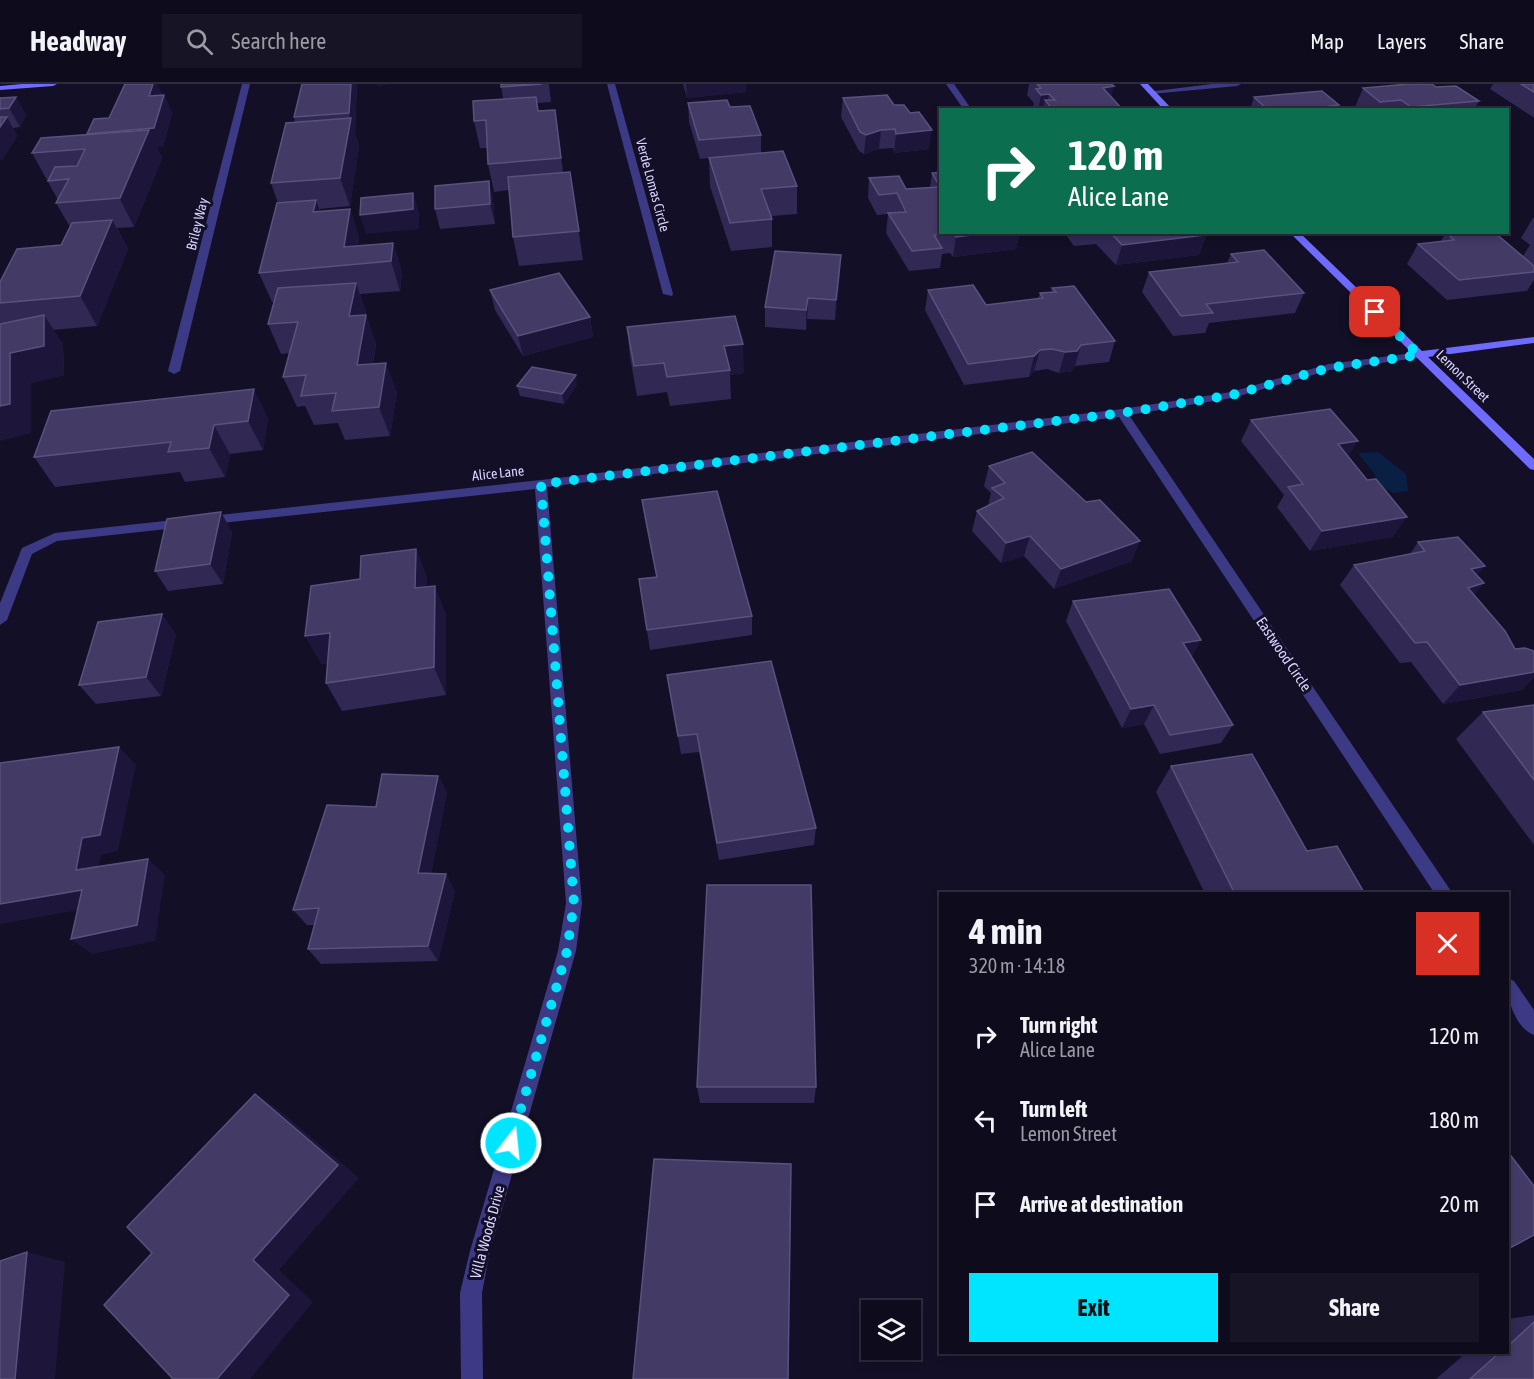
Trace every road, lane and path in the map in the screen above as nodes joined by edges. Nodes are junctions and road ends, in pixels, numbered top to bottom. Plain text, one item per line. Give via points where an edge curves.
1 (53, 84) edge
2 (246, 84) edge
3 (611, 84) edge
4 (950, 84) edge
5 (1144, 84) edge
6 (1237, 84) edge
7 (0, 88) edge
8 (1151, 92) junction
9 (967, 108) edge
10 (1167, 108) edge
11 (1295, 234) edge
12 (668, 294) dead end
13 (1534, 340) edge
14 (1419, 355) junction
15 (174, 371) dead end
16 (1122, 413) junction
17 (1534, 466) edge
18 (541, 484) junction
19 (0, 620) edge
20 (1444, 892) edge
21 (1509, 988) edge
22 (1534, 1026) edge
23 (472, 1379) edge

1 - 7 street
2 - 15 street, Briley Way
3 - 12 street, Verde Lomas Circle
4 - 9 street
5 - 8 street
6 - 8 street
8 - 10 street
11 - 14 street, Lemon Street
13 - 14 street
14 - 16 street, Alice Lane via 1329,368 1232,395
14 - 17 street, Lemon Street
16 - 18 street, Alice Lane
16 - 20 street, Eastwood Circle
18 - 19 street, Alice Lane via 55,537 27,551
18 - 23 street, Villa Woods Drive via 574,903 567,951 471,1293
21 - 22 street

